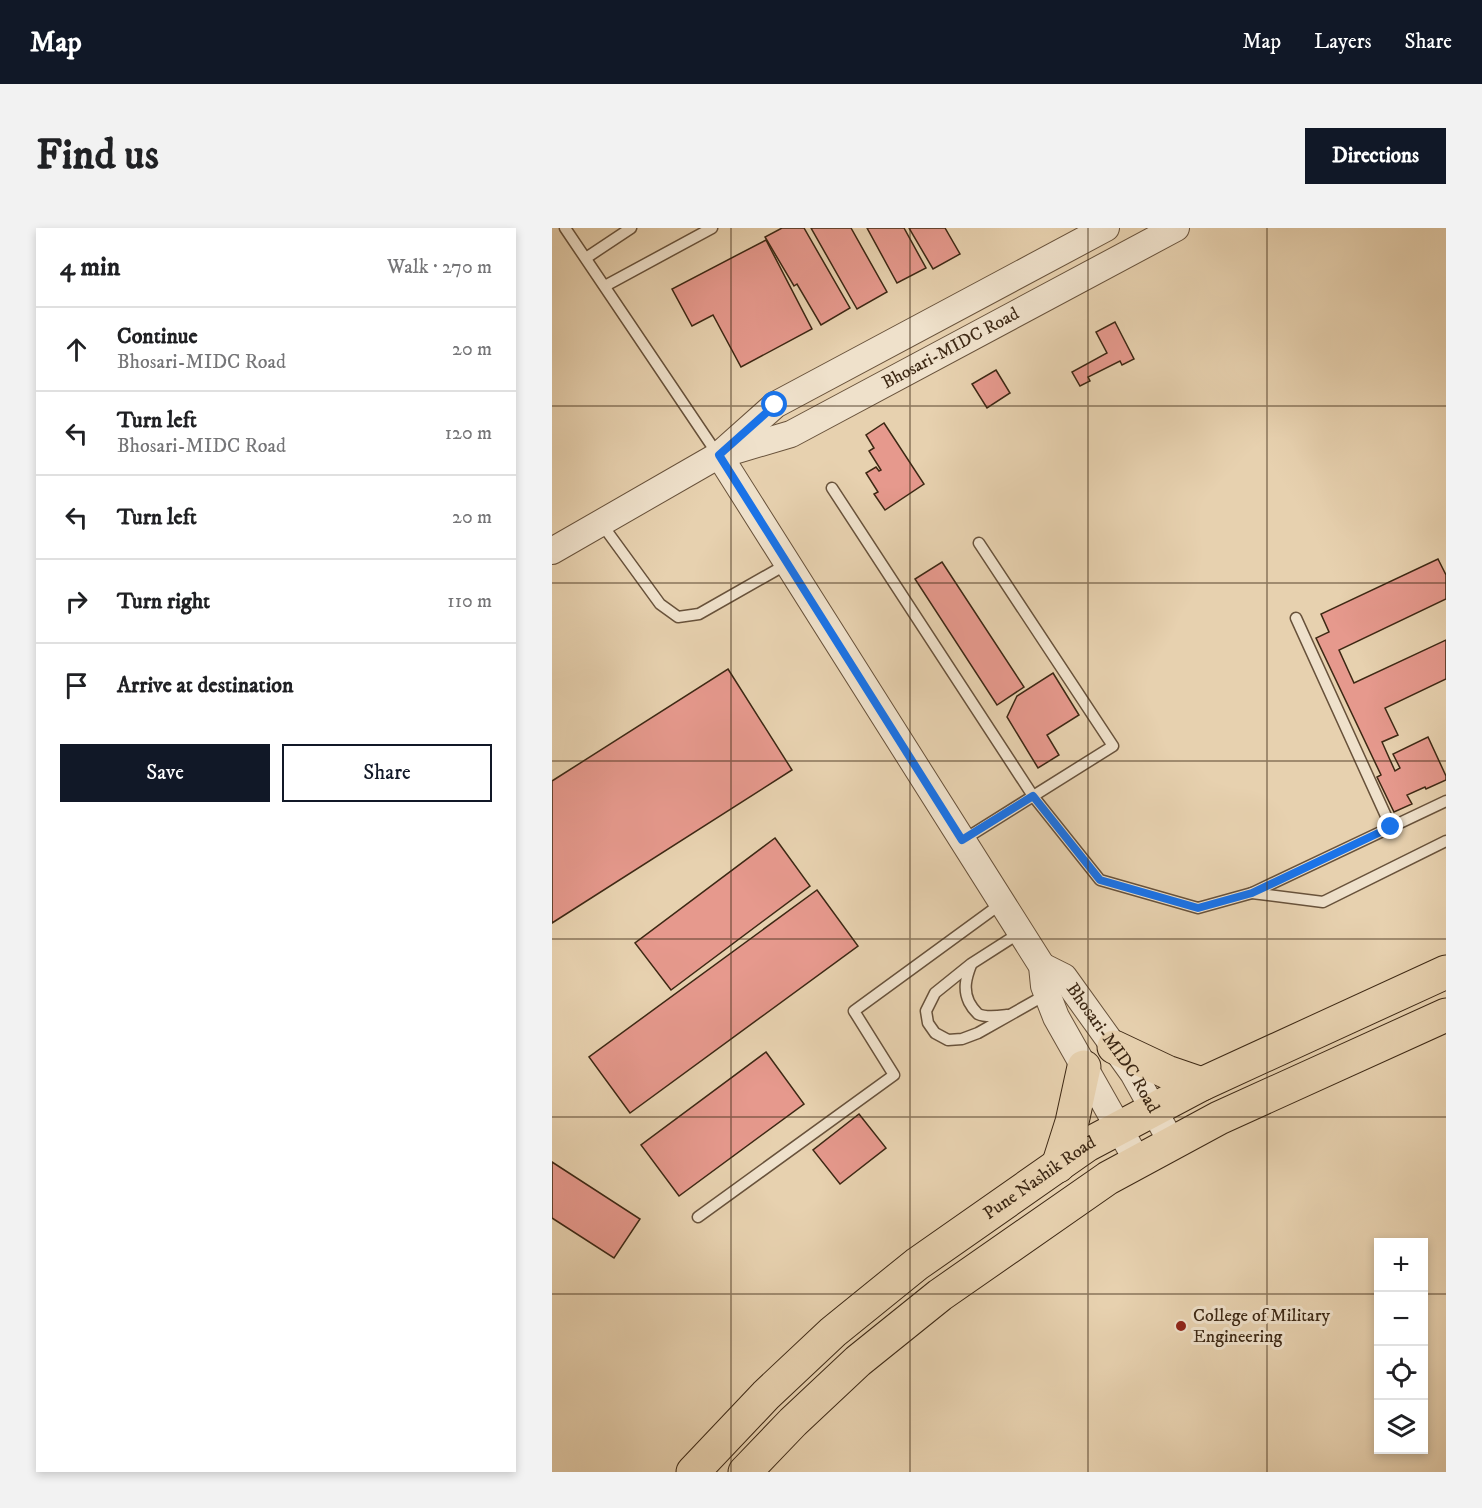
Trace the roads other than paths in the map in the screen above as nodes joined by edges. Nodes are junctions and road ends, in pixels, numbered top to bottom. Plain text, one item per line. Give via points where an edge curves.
1 (565, 228) edge
2 (631, 228) edge
3 (712, 228) edge
4 (1107, 228) edge
5 (1176, 228) edge
6 (586, 258) junction
7 (605, 286) junction
8 (719, 455) junction
9 (832, 488) dead end
10 (600, 523) junction
11 (979, 543) dead end
12 (552, 550) edge
13 (787, 564) junction
14 (1296, 618) dead end
15 (1033, 796) junction
16 (1446, 801) edge
17 (1391, 827) junction
18 (962, 840) junction
19 (1446, 841) edge
20 (1252, 893) junction
21 (1002, 902) junction
22 (1021, 932) junction
23 (971, 964) junction
24 (1042, 966) junction
25 (1446, 972) edge
26 (1047, 994) junction
27 (1011, 1015) junction
28 (1446, 1015) edge
29 (1114, 1047) junction
30 (1084, 1067) junction
31 (1202, 1084) junction
32 (1153, 1110) junction
33 (1119, 1128) junction
34 (1173, 1143) junction
35 (1138, 1162) junction
36 (1058, 1166) junction
37 (698, 1216) dead end
38 (693, 1472) edge
39 (745, 1472) edge

1 - 6 lane
2 - 6 lane
3 - 7 lane
4 - 8 street, Bhosari-MIDC Road via 775,405
5 - 8 street, Bhosari-MIDC Road via 791,434
6 - 7 lane
7 - 8 lane
8 - 10 street
8 - 13 street, Bhosari-MIDC Road
9 - 15 lane
10 - 12 street
10 - 13 lane via 660,604 678,617 699,614
11 - 15 lane via 1113,746
13 - 18 street, Bhosari-MIDC Road
14 - 17 lane
15 - 18 lane
15 - 20 lane via 1100,880 1198,908
16 - 17 lane
17 - 20 lane
18 - 21 street, Bhosari-MIDC Road
19 - 20 lane via 1323,902
21 - 22 street, Bhosari-MIDC Road
21 - 37 lane via 854,1011 894,1075
22 - 23 lane
22 - 24 street, Bhosari-MIDC Road
23 - 27 lane via 965,992 971,1006 978,1014
23 - 27 lane via 936,993 926,1011 934,1033 948,1040 962,1040
24 - 26 street, Bhosari-MIDC Road
24 - 29 street, Bhosari-MIDC Road via 1064,976
25 - 31 highway, Pune Nashik Road
26 - 27 lane
26 - 30 street, Bhosari-MIDC Road
28 - 34 highway, Pune Nashik Road via 1219,1118
29 - 31 highway
29 - 32 street, Bhosari-MIDC Road
30 - 33 street, Bhosari-MIDC Road
30 - 36 highway
31 - 32 highway, Pune Nashik Road
32 - 33 highway, Pune Nashik Road
32 - 34 street, Bhosari-MIDC Road
33 - 35 street, Bhosari-MIDC Road
33 - 36 highway, Pune Nashik Road
34 - 35 highway, Pune Nashik Road
35 - 39 highway, Pune Nashik Road via 1107,1178 931,1302 858,1361
36 - 38 highway, Pune Nashik Road via 917,1264 833,1332

